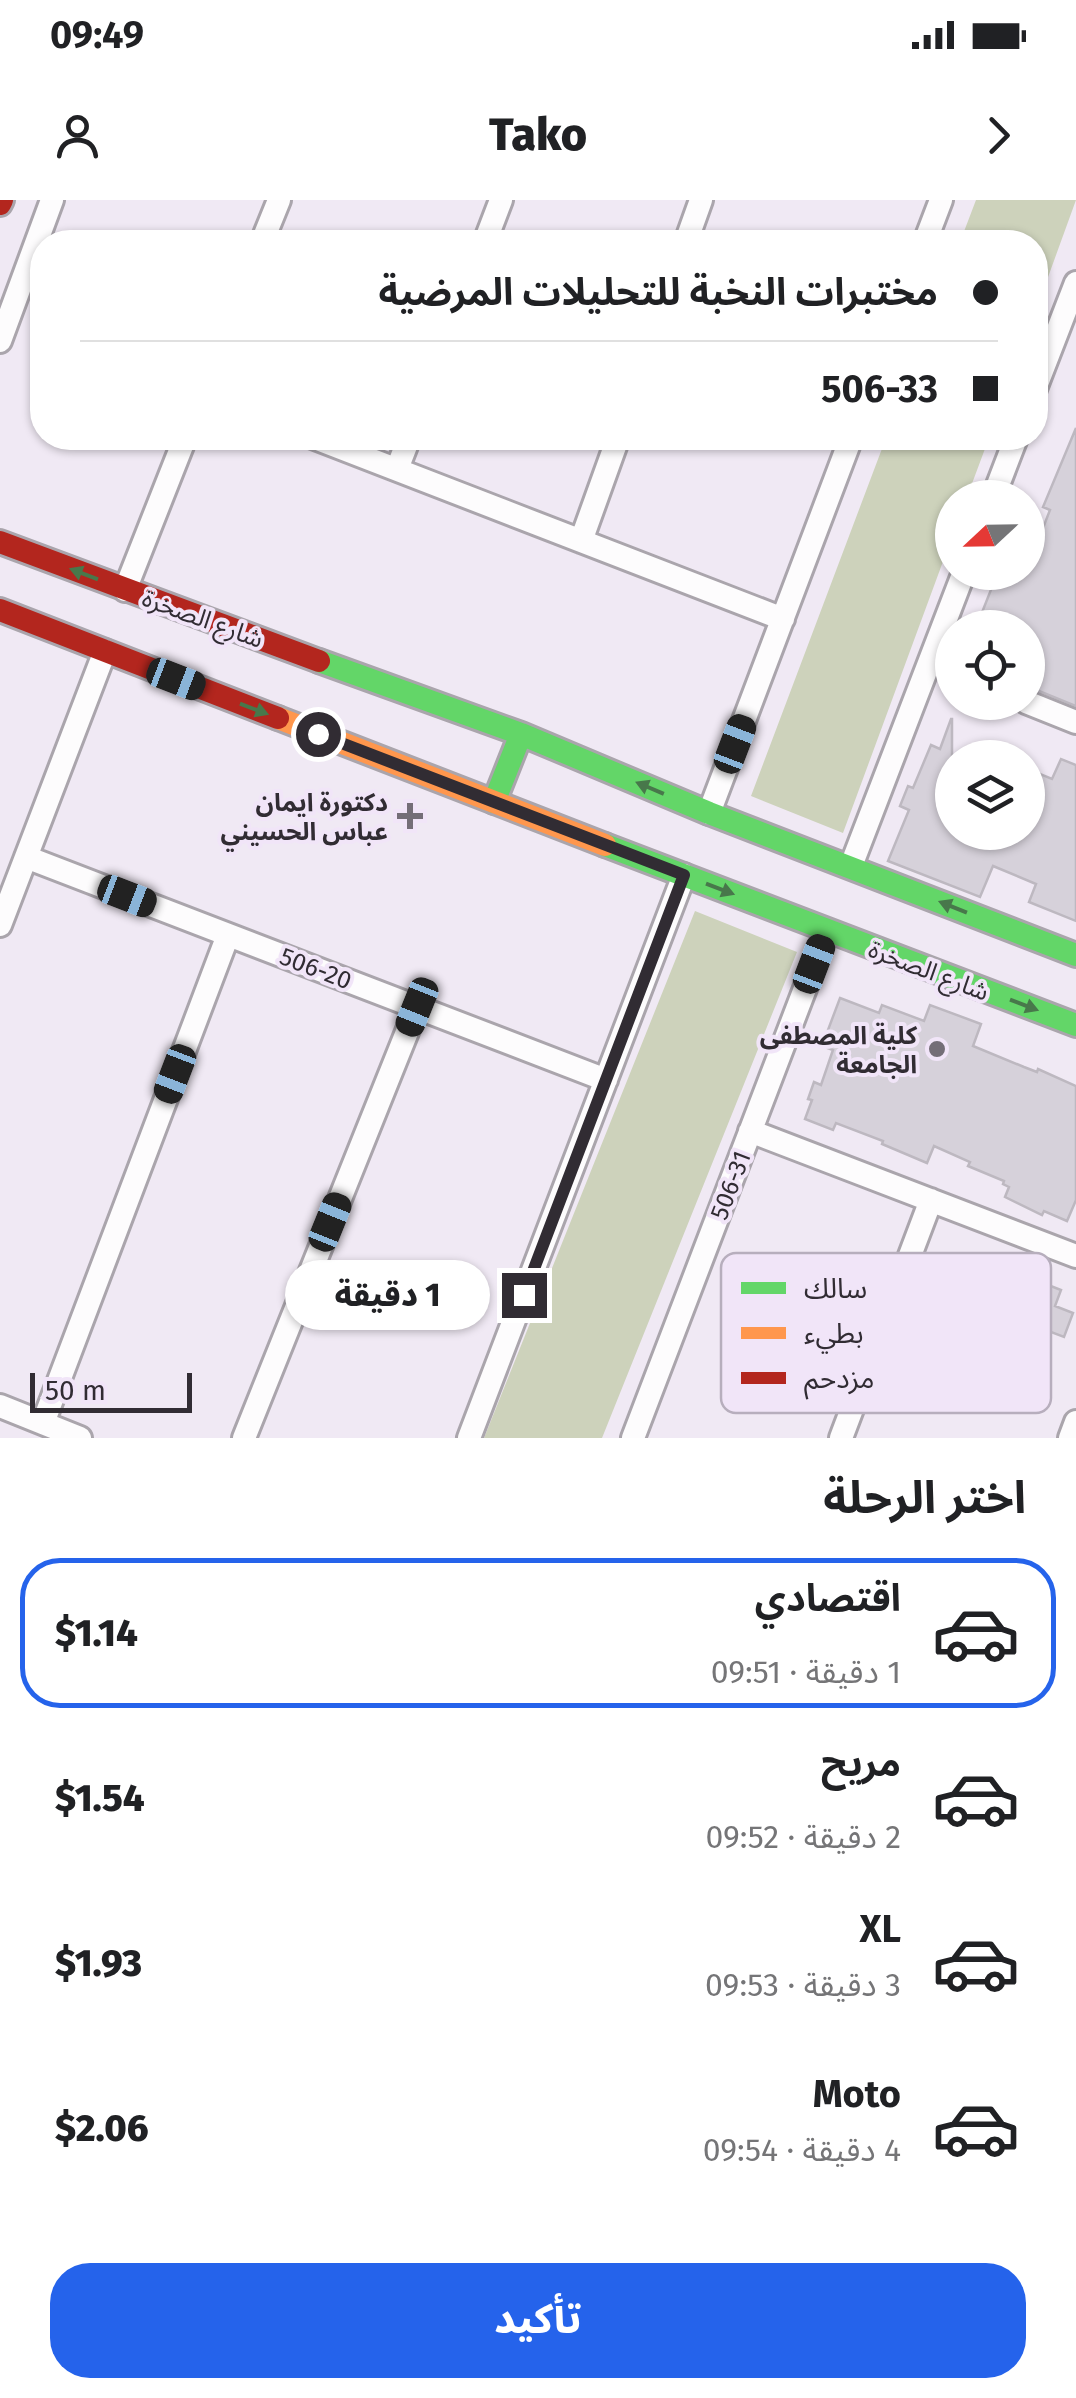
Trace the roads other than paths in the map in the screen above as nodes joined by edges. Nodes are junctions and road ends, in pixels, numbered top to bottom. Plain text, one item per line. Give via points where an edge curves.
1 (52, 200) edge
2 (279, 200) edge
3 (501, 200) edge
4 (701, 200) edge
5 (941, 200) edge
6 (41, 230) edge
7 (267, 230) edge
8 (490, 230) edge
9 (690, 230) edge
10 (930, 230) edge
11 (30, 260) edge
12 (1076, 283) edge
13 (0, 341) edge
14 (1048, 355) edge
15 (180, 450) edge
16 (346, 450) edge
17 (405, 450) edge
18 (614, 450) edge
19 (846, 450) edge
20 (1011, 450) edge
21 (397, 470) junction
22 (1000, 480) edge
23 (581, 541) junction
24 (0, 542) edge
25 (125, 590) junction
26 (957, 590) edge
27 (0, 610) edge
28 (782, 619) junction
29 (106, 651) junction
30 (929, 664) junction
31 (935, 666) edge
32 (1045, 710) edge
33 (1076, 722) edge
34 (520, 734) junction
35 (494, 802) junction
36 (709, 813) junction
37 (26, 858) junction
38 (851, 866) junction
39 (684, 875) junction
40 (0, 926) edge
41 (827, 931) junction
42 (228, 935) junction
43 (1076, 955) edge
44 (417, 1007) junction
45 (1076, 1025) edge
46 (606, 1080) junction
47 (750, 1131) junction
48 (930, 1200) junction
49 (910, 1253) edge
50 (1076, 1256) edge
51 (0, 1406) edge
52 (850, 1413) edge
53 (1076, 1422) edge
54 (42, 1423) junction
55 (80, 1438) edge
56 (244, 1438) edge
57 (469, 1438) edge
58 (633, 1438) edge
59 (841, 1438) edge
60 (1070, 1438) edge

1 - 6 street
2 - 7 street
3 - 8 street
4 - 9 street
5 - 10 street
11 - 13 street
12 - 14 street
15 - 25 street
16 - 21 street
17 - 21 street
18 - 23 street
19 - 28 street
20 - 22 street
21 - 23 street
23 - 28 street
25 -> 24 street, شارع الصخرة
25 - 34 street, شارع الصخرة
26 - 30 street
27 - 29 street, شارع الصخرة
28 - 36 street
29 -> 35 street, شارع الصخرة
29 - 37 street
30 - 31 street
30 - 38 street
32 - 33 street
34 - 35 street
36 -> 34 street, شارع الصخرة
35 - 39 street, شارع الصخرة
36 - 38 street, شارع الصخرة
37 - 40 street
37 - 42 street, 506-20
43 -> 38 street, شارع الصخرة
39 -> 41 street, شارع الصخرة
39 - 46 street
41 -> 45 street, شارع الصخرة
41 - 47 street, 506-31
42 - 44 street, 506-20
42 - 54 street
44 - 46 street, 506-20
44 - 56 street
46 - 57 street
47 - 48 street
47 - 58 street, 506-31
48 - 49 street
48 - 50 street
51 - 54 street
52 - 59 street
53 - 60 street
54 - 55 street

